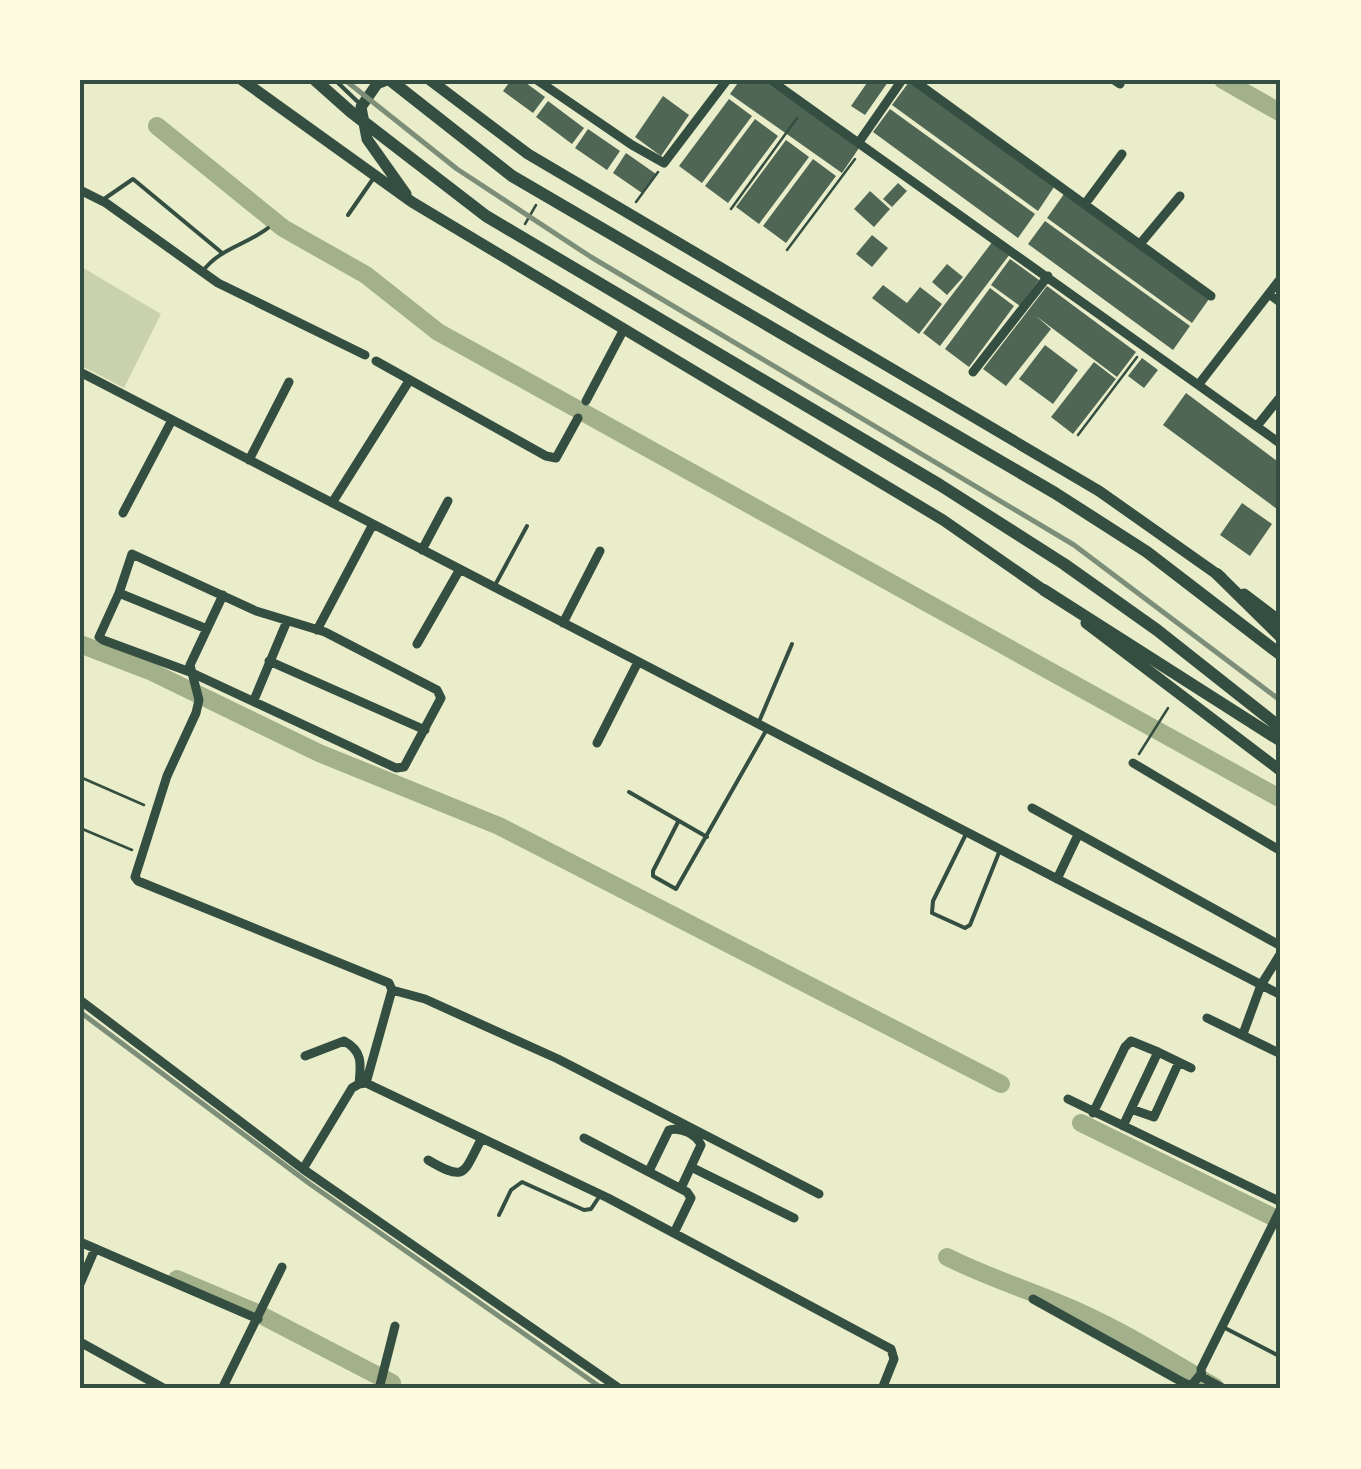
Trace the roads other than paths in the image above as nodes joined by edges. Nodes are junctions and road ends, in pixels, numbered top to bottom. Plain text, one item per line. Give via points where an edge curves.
1 (242, 80) edge
2 (315, 80) edge
3 (335, 80) edge
4 (388, 80) edge
5 (537, 80) edge
6 (727, 80) edge
7 (770, 80) edge
8 (902, 80) edge
9 (913, 80) edge
10 (430, 82) edge
11 (361, 107) junction
12 (862, 144) junction
13 (1122, 154) dead end
14 (375, 176) junction
15 (80, 190) edge
16 (1180, 196) dead end
17 (102, 201) junction
18 (412, 202) junction
19 (1085, 204) junction
20 (348, 215) dead end
21 (268, 228) dead end
22 (1140, 244) junction
23 (221, 252) junction
24 (202, 272) junction
25 (1048, 276) junction
26 (1281, 278) edge
27 (1269, 294) junction
28 (1211, 296) dead end
29 (1281, 303) edge
30 (624, 330) junction
31 (365, 355) dead end
32 (376, 361) dead end
33 (80, 372) edge
34 (973, 372) dead end
35 (409, 381) junction
36 (290, 382) dead end
37 (1199, 384) junction
38 (1281, 396) edge
39 (586, 402) dead end
40 (578, 418) dead end
41 (172, 420) junction
42 (1257, 426) junction
43 (1281, 444) edge
44 (249, 460) junction
45 (448, 500) dead end
46 (332, 503) junction
47 (123, 513) dead end
48 (373, 524) junction
49 (527, 526) dead end
50 (422, 550) junction
51 (600, 552) dead end
52 (460, 569) junction
53 (1217, 574) junction
54 (494, 587) junction
55 (1044, 590) junction
56 (119, 593) junction
57 (223, 595) junction
58 (287, 621) junction
59 (1281, 622) edge
60 (563, 623) junction
61 (207, 629) junction
62 (316, 630) junction
63 (1281, 636) edge
64 (416, 644) dead end
65 (792, 644) dead end
66 (1281, 655) edge
67 (268, 661) junction
68 (638, 662) junction
69 (190, 672) junction
70 (254, 700) junction
71 (763, 726) junction
72 (1281, 728) edge
73 (425, 730) junction
74 (1281, 742) edge
75 (597, 743) dead end
76 (1133, 763) road end
77 (1281, 772) edge
78 (629, 792) dead end
79 (1032, 808) dead end
80 (678, 822) junction
81 (966, 832) junction
82 (1078, 836) junction
83 (707, 838) junction
84 (1000, 850) junction
85 (1281, 851) edge
86 (1057, 880) junction
87 (1281, 946) edge
88 (1281, 954) edge
89 (1261, 985) junction
90 (392, 990) junction
91 (1281, 995) edge
92 (80, 1000) edge
93 (1208, 1018) dead end
94 (1243, 1034) junction
95 (1158, 1052) junction
96 (1281, 1054) edge
97 (305, 1056) dead end
98 (1179, 1062) junction
99 (1190, 1068) dead end
100 (362, 1083) junction
101 (1068, 1099) dead end
102 (1131, 1109) junction
103 (1093, 1113) junction
104 (1123, 1126) junction
105 (482, 1138) junction
106 (584, 1138) dead end
107 (428, 1160) dead end
108 (691, 1167) junction
109 (303, 1169) junction
110 (649, 1171) junction
111 (681, 1188) junction
112 (601, 1194) junction
113 (818, 1194) dead end
114 (1280, 1207) edge
115 (498, 1215) dead end
116 (794, 1218) dead end
117 (674, 1233) junction
118 (80, 1242) edge
119 (95, 1249) junction
120 (282, 1267) dead end
121 (80, 1284) edge
122 (1033, 1299) dead end
123 (259, 1316) junction
124 (395, 1326) dead end
125 (1222, 1327) junction
126 (80, 1342) edge
127 (1281, 1357) edge
128 (1200, 1374) junction
129 (383, 1384) edge
130 (165, 1389) edge
131 (222, 1389) edge
132 (620, 1389) edge
133 (882, 1389) edge
134 (1224, 1389) edge

1 - 14 main road
2 - 72 main road via 486,216 1064,564
3 - 11 lane
4 - 11 main road
4 - 66 main road via 512,176 1147,552
5 - 6 street via 664,163
7 - 12 street
8 - 12 street
9 - 19 street
10 - 53 main road via 528,154 1066,471
11 - 18 main road via 367,139
12 - 25 street
13 - 19 street
14 - 18 main road
14 - 20 lane
15 - 17 street
16 - 22 street
17 - 23 lane via 133,179
17 - 24 street
18 - 30 main road
19 - 22 street
21 - 23 lane
22 - 28 street
23 - 24 lane
24 - 31 street
25 - 34 street
25 - 37 street
26 - 27 street
27 - 29 street
27 - 37 street
30 - 39 street
30 - 55 main road via 943,520
32 - 35 street
33 - 41 street
35 - 40 street via 546,456 556,458
35 - 46 street
36 - 44 street
37 - 42 street
38 - 42 street
41 - 44 street
41 - 47 street
42 - 43 street
44 - 46 street
45 - 50 street
46 - 48 street
48 - 50 street
48 - 62 street
49 - 54 lane
50 - 52 street
51 - 60 street
52 - 54 street
52 - 64 street
53 - 59 main road
53 - 63 main road
54 - 60 street
55 - 74 main road
55 - 77 main road
56 - 57 street via 128,558 136,554
56 - 61 street
56 - 69 street via 99,636
57 - 58 street
57 - 61 street
58 - 62 street
58 - 67 street
60 - 68 street
61 - 69 street
62 - 73 street via 437,690 441,698
65 - 71 lane
67 - 70 street
67 - 73 street
68 - 71 street
68 - 75 street
69 - 70 street
69 - 90 street via 199,700 135,877 389,983
70 - 73 street via 396,768 404,767
71 - 81 street
71 - 83 lane
76 - 85 street
78 - 80 lane
79 - 82 street
80 - 83 lane
80 - 83 lane via 653,871 672,888 681,884
81 - 84 street
81 - 84 lane via 932,913 970,925
82 - 86 street
82 - 87 street
84 - 86 street
86 - 89 street
88 - 89 street
89 - 91 street
89 - 94 street
90 - 100 street
90 - 113 street via 558,1059
92 - 109 street
93 - 94 street
94 - 96 street
95 - 98 street
95 - 102 street
95 - 103 street via 1131,1041 1125,1046
97 - 100 street via 344,1041 362,1060
98 - 99 street
98 - 102 street via 1154,1116
100 - 105 street
100 - 109 street via 352,1088
101 - 103 street
102 - 104 street
103 - 104 street
104 - 114 street
105 - 107 street via 458,1174
105 - 112 street
106 - 110 street
108 - 110 street via 702,1145 676,1128 668,1130
108 - 111 street
108 - 116 street
109 - 132 street
110 - 111 street
111 - 117 street via 691,1198
112 - 115 lane via 584,1210 522,1182
112 - 117 street
114 - 125 street
117 - 133 street via 891,1349 894,1359
118 - 119 street
119 - 121 street
119 - 123 street
120 - 123 street
122 - 128 street via 1184,1383 1194,1384
123 - 131 street
124 - 129 street
125 - 127 lane
125 - 128 street
126 - 130 street
128 - 134 street

